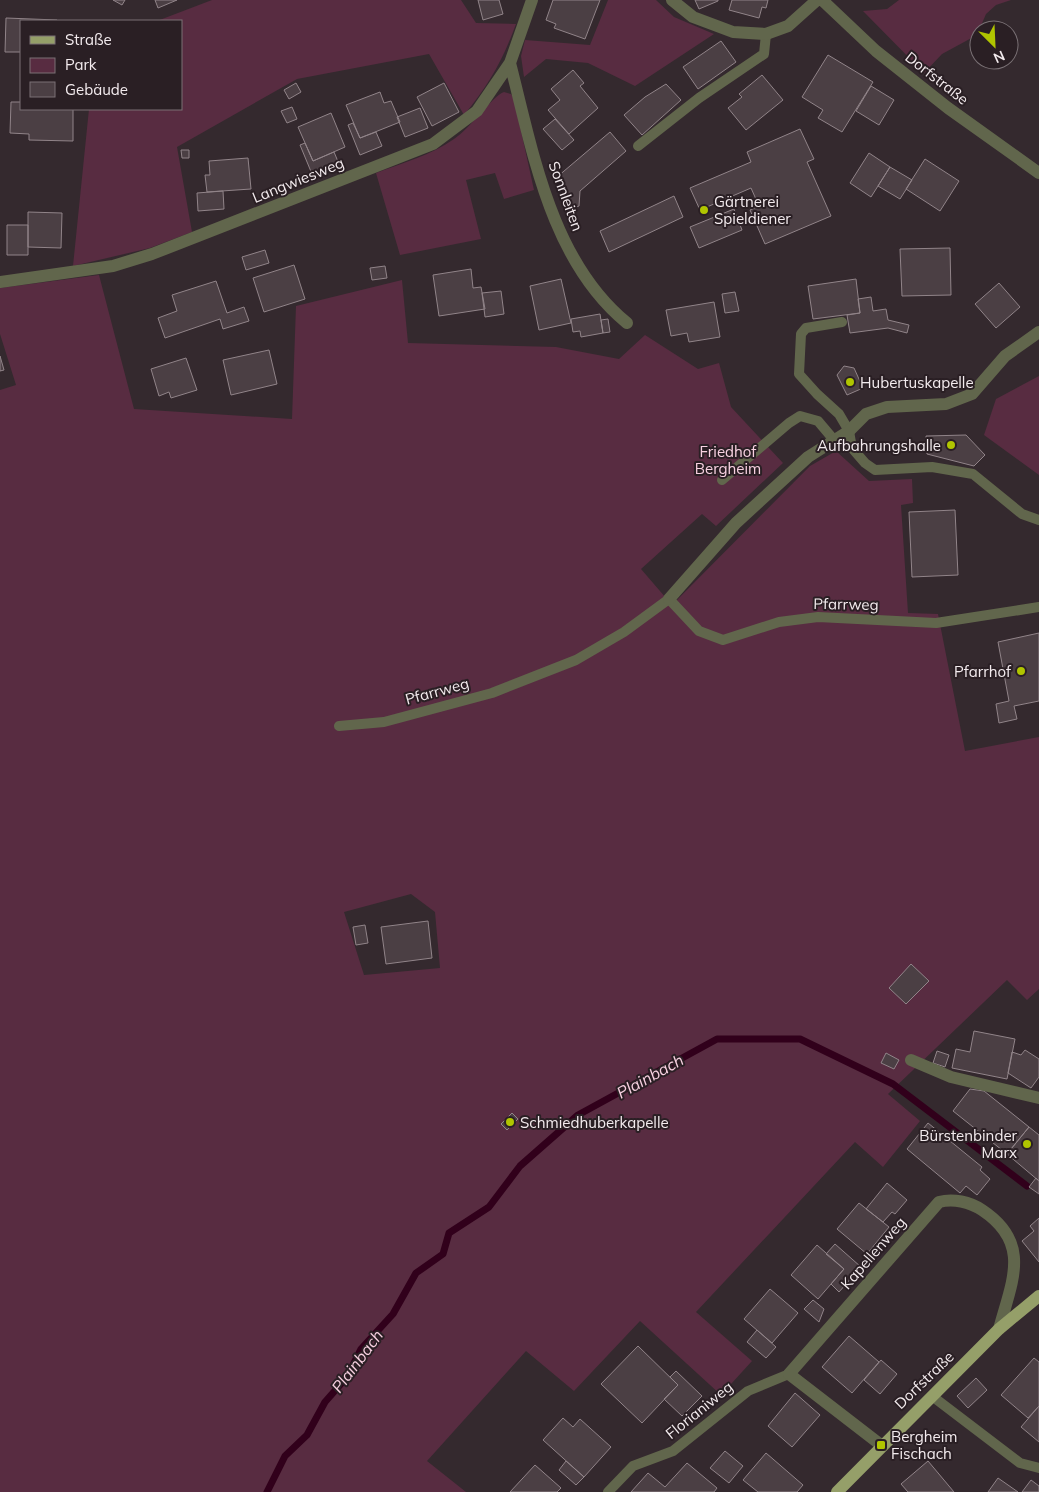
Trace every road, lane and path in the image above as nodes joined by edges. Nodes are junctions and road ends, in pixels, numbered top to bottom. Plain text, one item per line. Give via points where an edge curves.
1 (532, 0) edge
2 (672, 0) edge
3 (817, 0) edge
4 (822, 0) edge
5 (766, 34) junction
6 (510, 62) junction
7 (638, 146) dead end
8 (1039, 173) edge
9 (0, 282) edge
10 (627, 322) dead end
11 (842, 322) dead end
12 (1039, 332) edge
13 (849, 431) junction
14 (834, 440) junction
15 (722, 480) dead end
16 (1039, 520) edge
17 (670, 599) junction
18 (1039, 607) edge
19 (339, 726) dead end
20 (911, 1060) dead end
21 (1039, 1098) edge
22 (1039, 1296) edge
23 (1000, 1329) junction
24 (789, 1374) junction
25 (932, 1396) junction
26 (881, 1445) junction
27 (1039, 1468) edge
28 (608, 1492) edge
29 (837, 1492) edge

1 - 6 street, Langwiesweg
2 - 5 street via 693,16 733,32
3 - 5 street via 788,26
4 - 8 street, Dorfstraße via 876,51
5 - 7 lane via 764,54 699,98
6 - 9 street, Langwiesweg via 477,111 433,144 152,254 113,266
6 - 10 street, Sonnleiten via 531,146 565,241 589,285
11 - 13 lane via 806,328 801,334 800,374 838,414
12 - 13 street, Pfarrweg via 1005,356 972,394 946,404 887,407 866,414
13 - 14 street, Pfarrweg
13 - 16 lane via 852,448 875,470 932,467 972,474 1022,514
14 - 15 lane via 818,421 800,416
14 - 17 street, Pfarrweg via 808,457 736,523
17 - 18 lane, Pfarrweg via 699,631 722,640 778,622 818,617 936,623
17 - 19 lane, Pfarrweg via 624,632 576,660 492,693 384,722
20 - 21 street via 951,1077
22 - 23 main road, Dorfstraße
23 - 24 street, Kapellenweg via 1016,1264 1012,1241 990,1215 976,1206 949,1199 938,1202
23 - 25 main road, Dorfstraße
24 - 26 street
24 - 28 lane, Florianiweg via 748,1391 673,1451 634,1466
25 - 26 main road, Dorfstraße
25 - 27 lane via 1020,1463
26 - 29 main road, Dorfstraße

